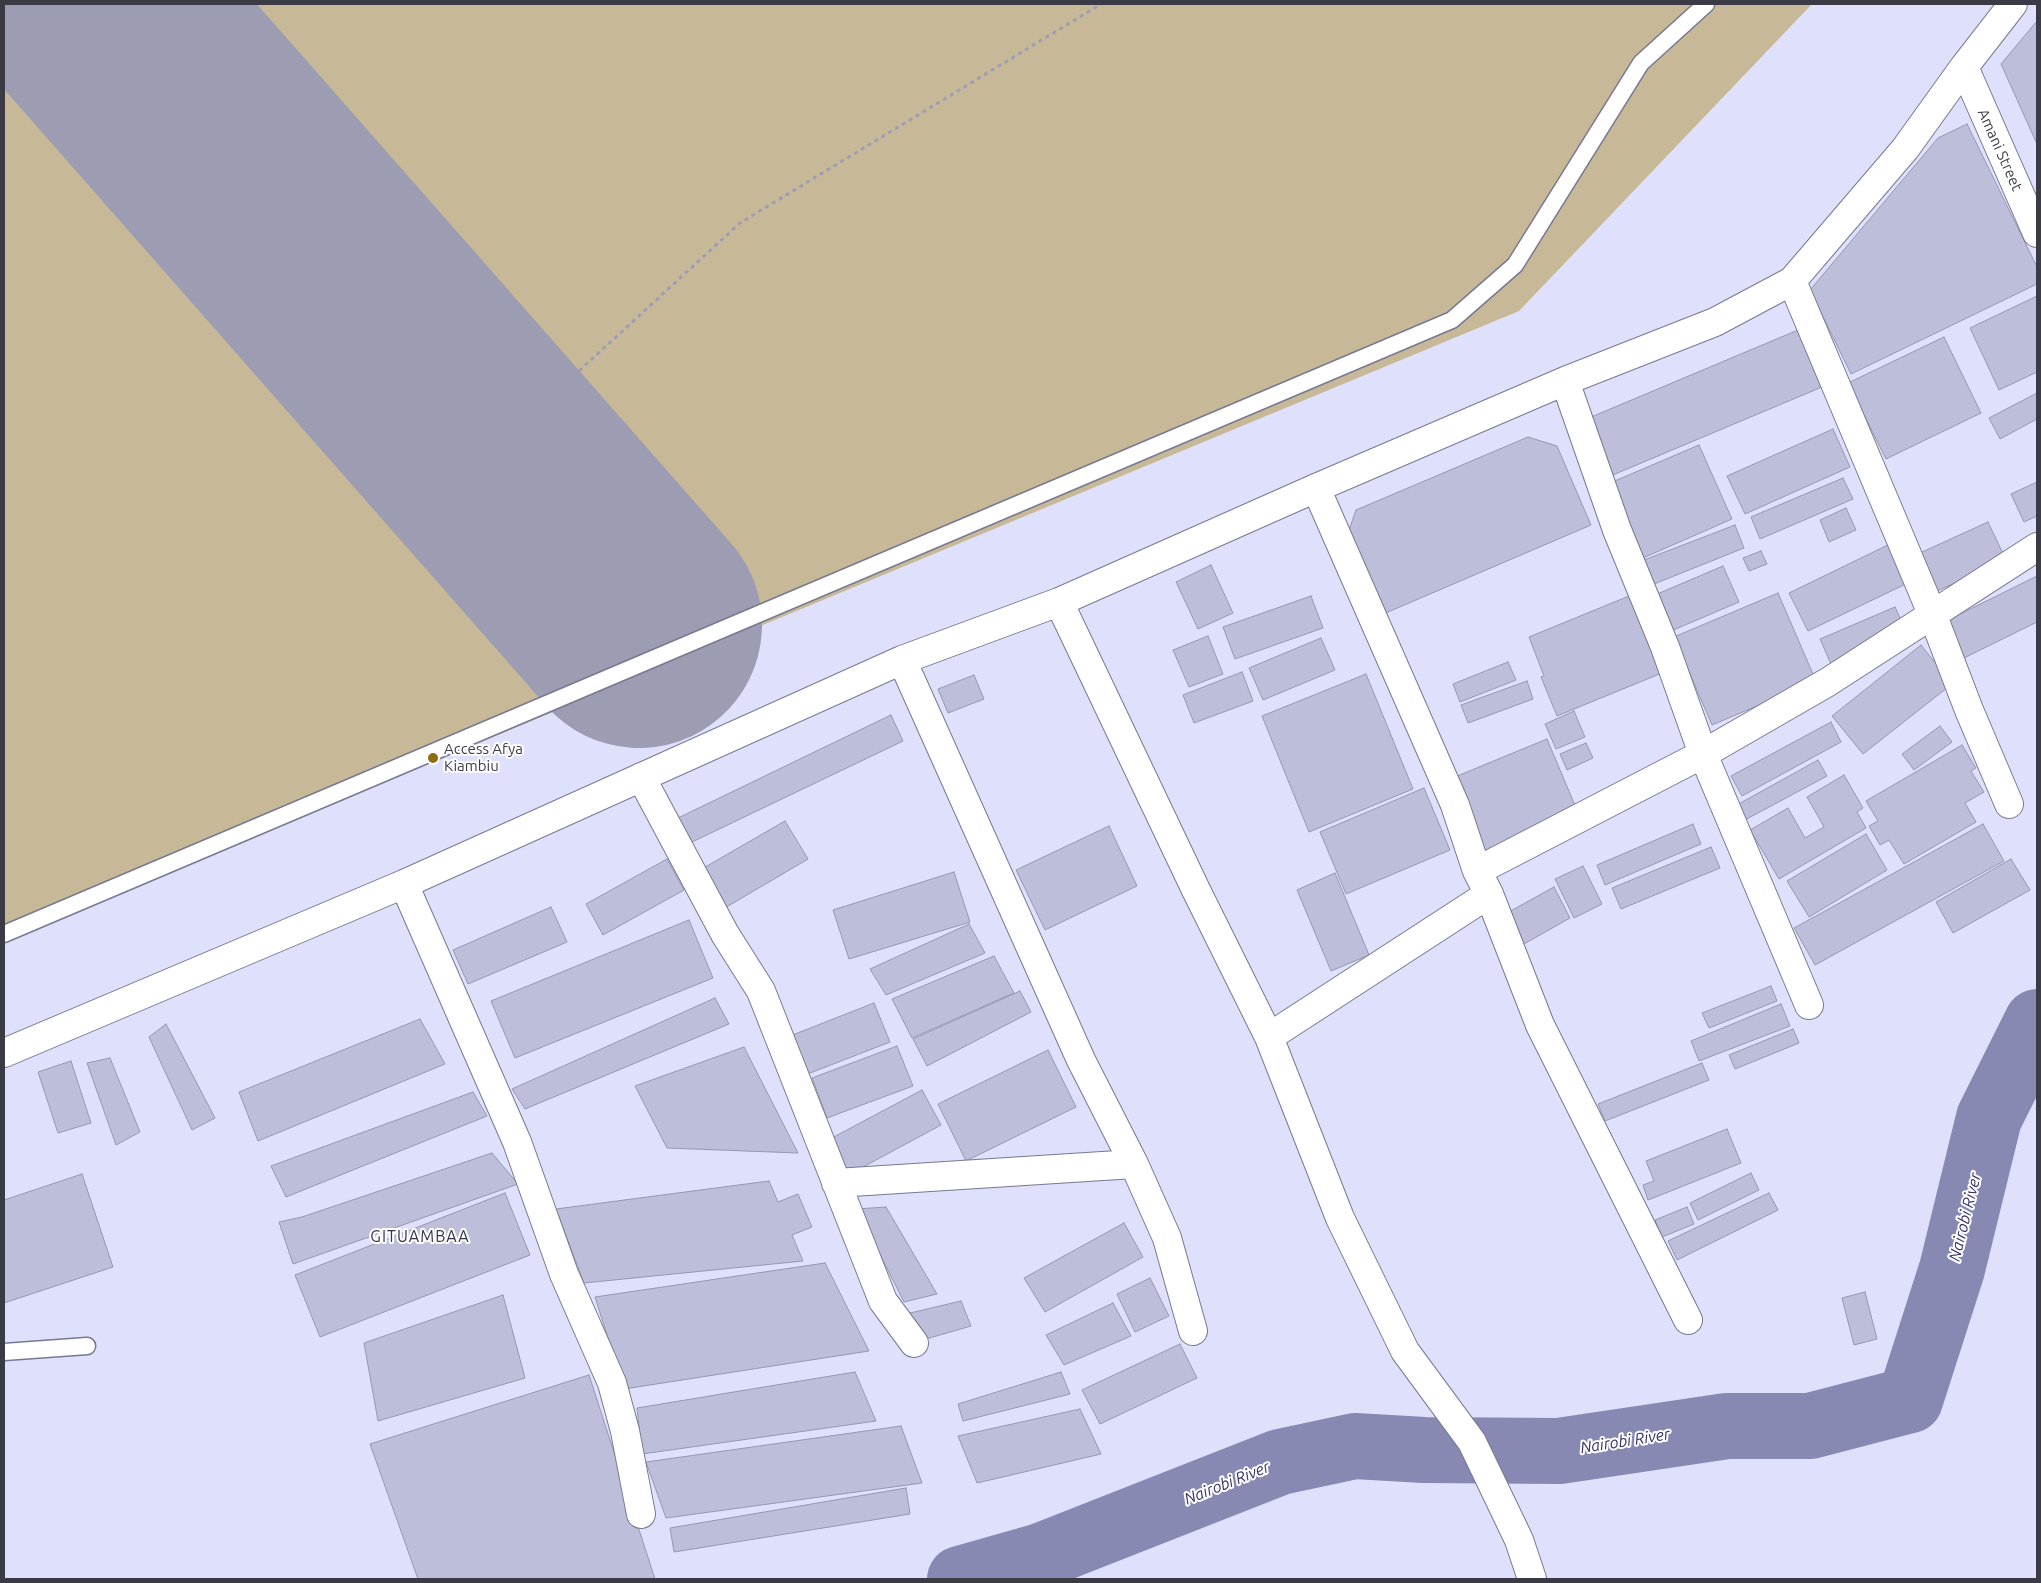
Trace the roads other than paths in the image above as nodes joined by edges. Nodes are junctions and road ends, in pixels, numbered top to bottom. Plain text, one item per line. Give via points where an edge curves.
1 (1706, 4) edge
2 (2013, 4) edge
3 (1964, 68) junction
4 (2037, 233) edge
5 (1792, 281) junction
6 (1565, 381) junction
7 (1316, 488) junction
8 (2037, 546) edge
9 (1059, 602) junction
10 (1933, 616) junction
11 (902, 660) junction
12 (1703, 754) junction
13 (640, 777) junction
14 (2009, 804) dead end
15 (1483, 882) junction
16 (404, 884) junction
17 (4, 934) edge
18 (1809, 1005) dead end
19 (1269, 1037) junction
20 (4, 1053) edge
21 (1134, 1164) junction
22 (836, 1183) junction
23 (1688, 1320) dead end
24 (1193, 1331) dead end
25 (914, 1343) dead end
26 (87, 1346) dead end
27 (4, 1352) edge
28 (640, 1514) dead end
29 (1532, 1579) edge

1 - 17 lane via 1641,63 1515,265 1452,320
2 - 3 street
3 - 4 street, Amani Street
3 - 5 street via 1905,149
5 - 6 street via 1715,322
5 - 10 street
6 - 7 street
6 - 12 street via 1617,530 1665,647
7 - 9 street
7 - 15 street via 1455,805
8 - 10 street
9 - 11 street
9 - 19 street
10 - 12 street via 1828,682
10 - 14 street
11 - 13 street
11 - 21 street via 1081,1060
12 - 15 street
12 - 18 street
13 - 16 street
13 - 22 street via 725,934 761,991
15 - 19 street
15 - 23 street via 1540,1025
16 - 20 street
16 - 28 street via 517,1142 564,1274 612,1383 625,1431
19 - 29 street via 1340,1218 1405,1350 1472,1442 1519,1540
21 - 22 street
21 - 24 street via 1167,1238
22 - 25 street via 884,1302
26 - 27 lane

